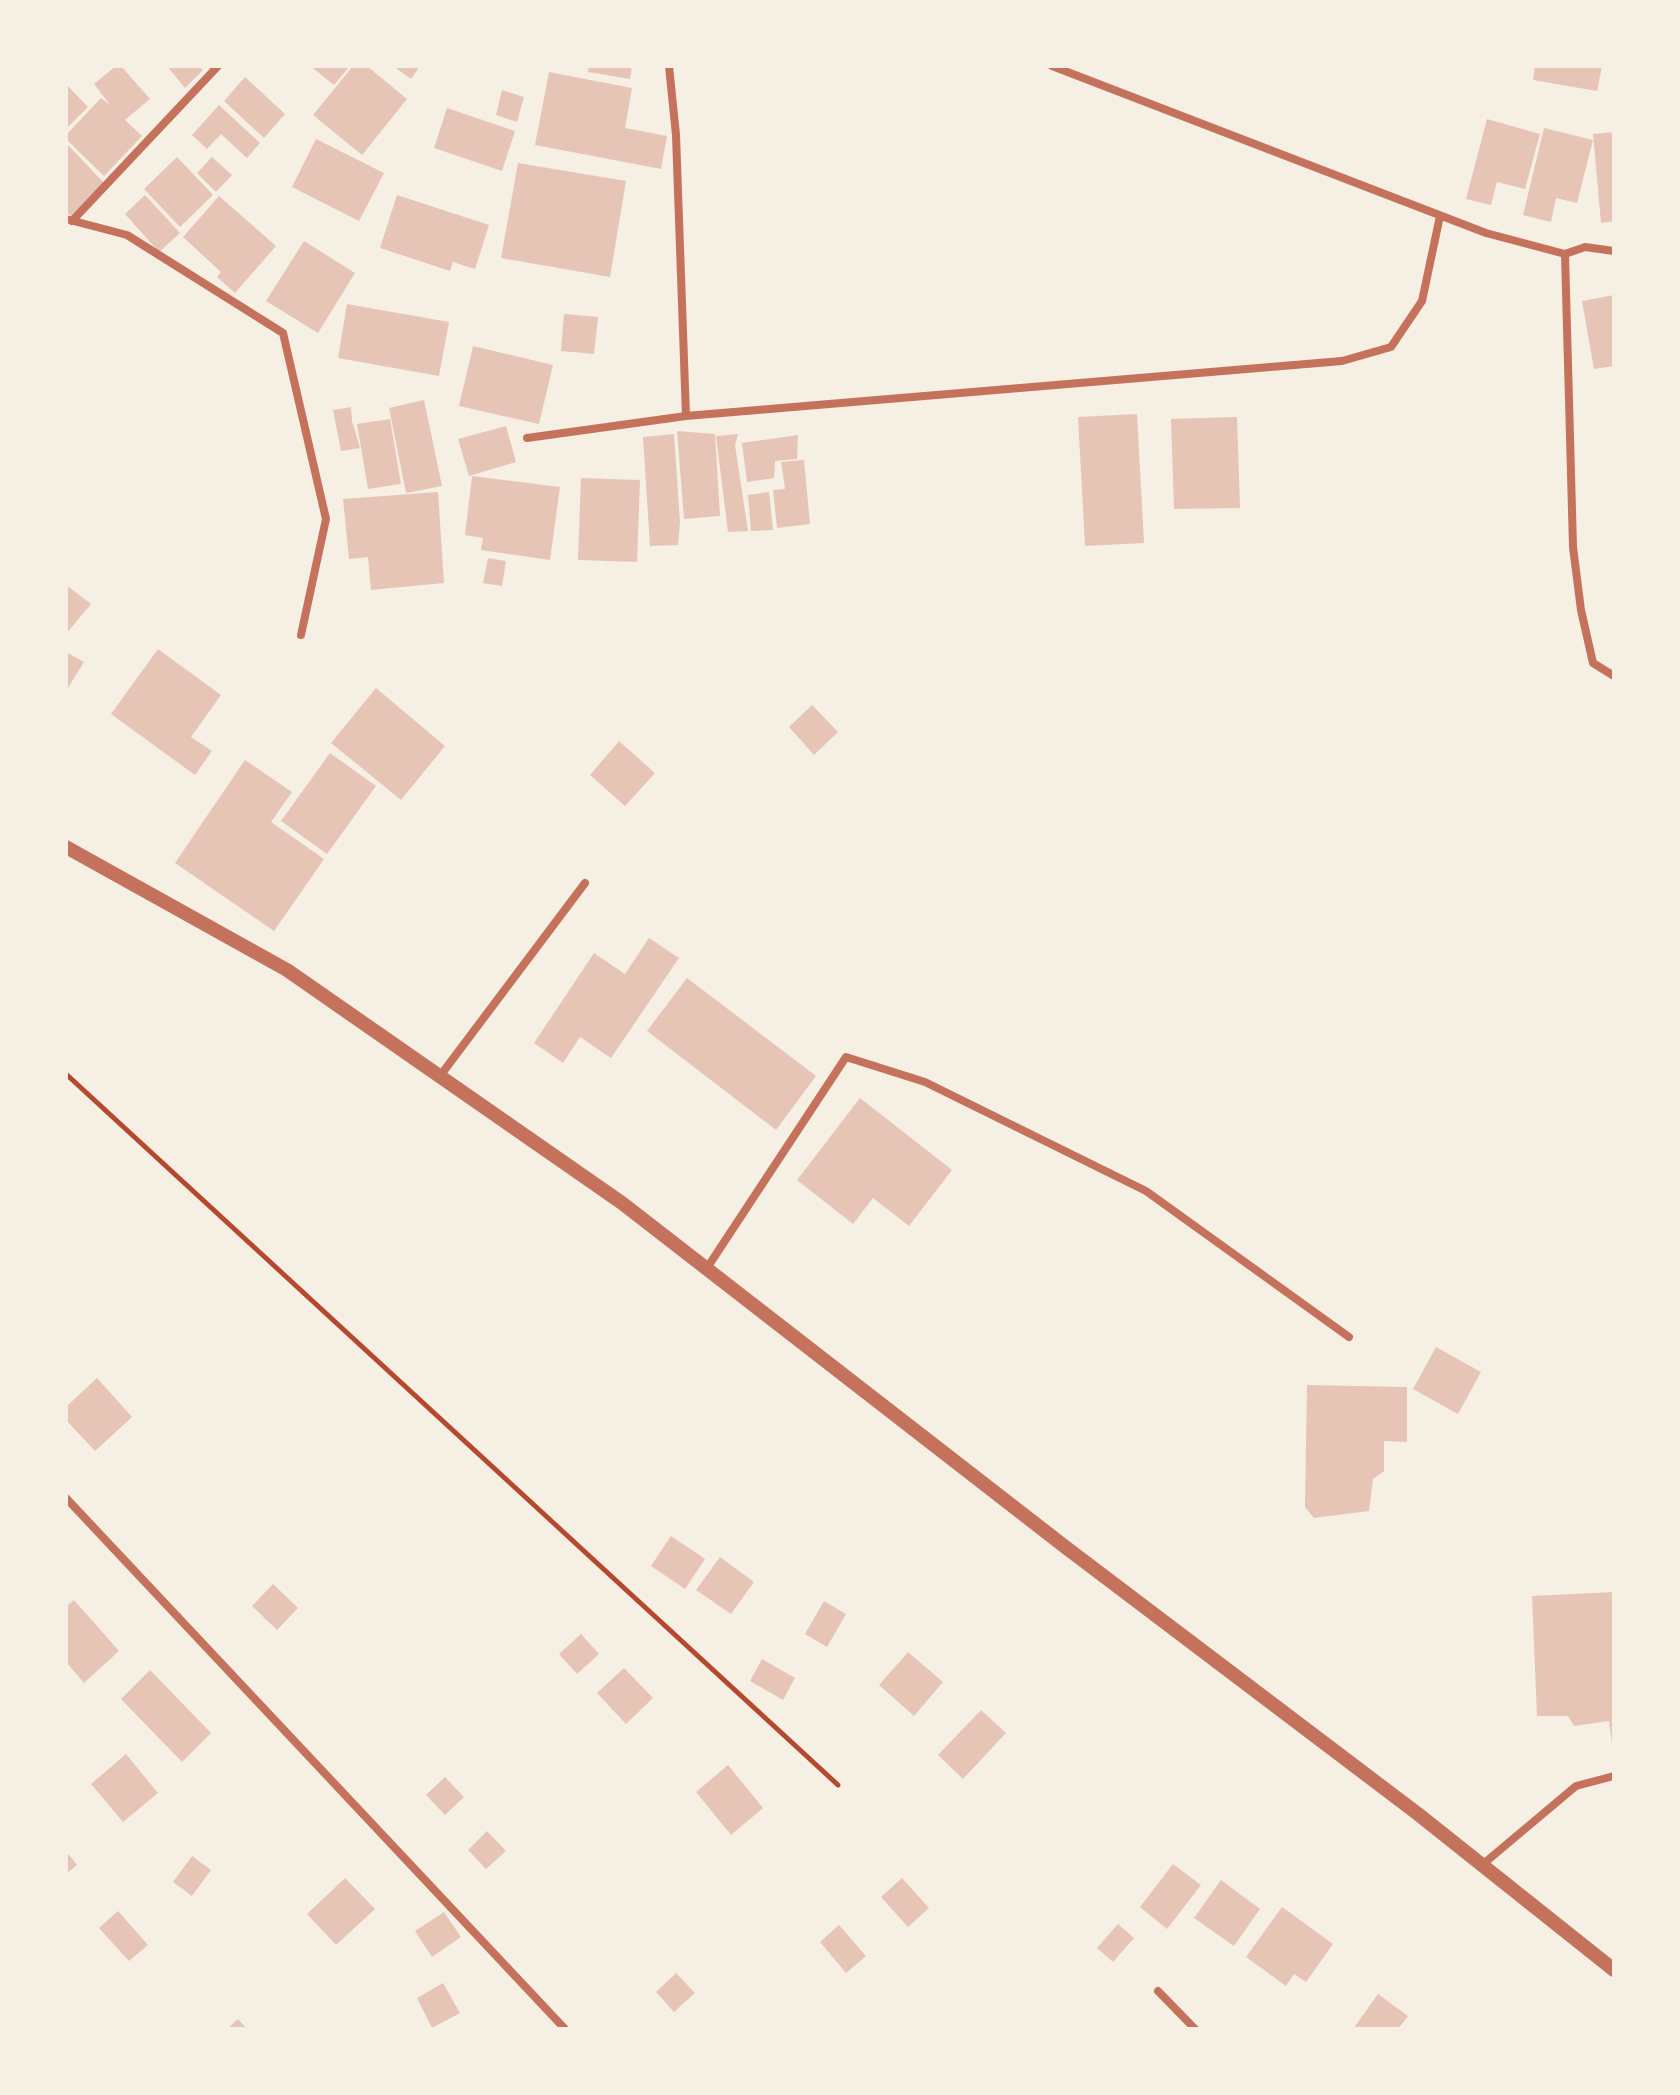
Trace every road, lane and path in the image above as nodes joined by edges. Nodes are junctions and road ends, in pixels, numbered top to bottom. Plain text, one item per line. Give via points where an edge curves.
1 (218, 66) edge
2 (669, 66) edge
3 (1052, 66) edge
4 (1440, 216) junction
5 (69, 220) edge
6 (1614, 251) edge
7 (1565, 254) junction
8 (686, 416) junction
9 (527, 438) dead end
10 (301, 635) dead end
11 (1614, 676) edge
12 (66, 847) edge
13 (585, 883) dead end
14 (66, 1074) edge
15 (440, 1076) junction
16 (707, 1268) junction
17 (1349, 1337) dead end
18 (66, 1498) edge
19 (1614, 1776) edge
20 (838, 1785) dead end
21 (1482, 1865) junction
22 (1614, 1970) edge
23 (1158, 1991) dead end
24 (565, 2029) edge
25 (1195, 2029) edge

1 - 5 street
2 - 8 street
3 - 4 street
4 - 7 street
4 - 8 street via 1422,301 1391,347 1342,361
5 - 10 street via 127,235 283,333 326,519
6 - 7 street via 1585,247
7 - 11 street via 1573,547 1593,663
8 - 9 street
12 - 15 street via 287,970
13 - 15 street
14 - 20 path
15 - 16 street
16 - 17 street via 846,1057 925,1082 1146,1191
16 - 21 street
18 - 24 street
19 - 21 street via 1576,1786
21 - 22 street
23 - 25 street

